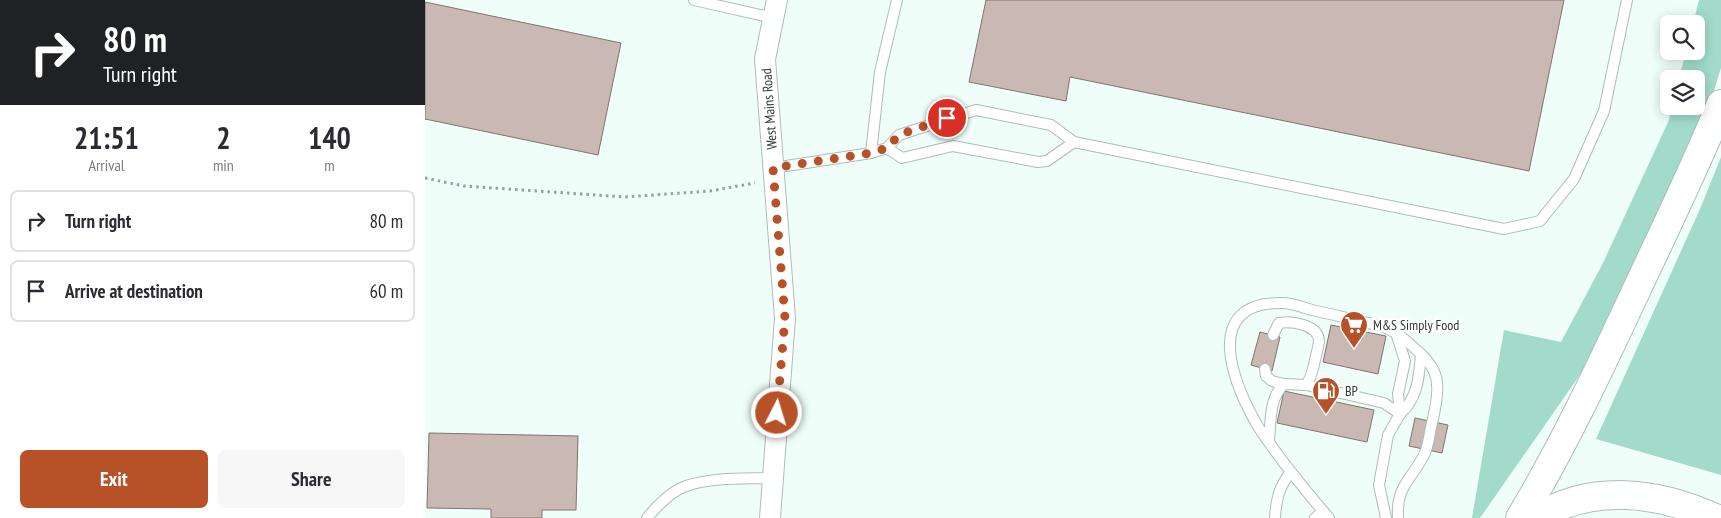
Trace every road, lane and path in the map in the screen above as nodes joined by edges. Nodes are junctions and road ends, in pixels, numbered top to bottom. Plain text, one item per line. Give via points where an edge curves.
1 (693, 0) edge
2 (897, 0) edge
3 (1627, 0) edge
4 (775, 9) edge
5 (1721, 104) edge
6 (1075, 142) junction
7 (887, 148) junction
8 (871, 153) junction
9 (773, 174) junction
10 (425, 178) edge
11 (1396, 332) junction
12 (1273, 335) dead end
13 (1421, 354) junction
14 (1265, 369) dead end
15 (1284, 384) junction
16 (1306, 385) junction
17 (1400, 414) junction
18 (1269, 441) junction
19 (1290, 473) junction
20 (772, 478) junction
21 (1322, 516) edge
22 (647, 518) edge
23 (770, 518) edge
24 (1275, 518) edge
25 (1386, 518) edge
26 (1398, 518) edge
27 (1520, 518) edge
28 (1537, 518) edge
29 (1715, 518) edge

1 - 4 lane
2 - 8 lane via 880,72
3 - 6 lane via 1604,111 1574,179 1540,221 1504,229
4 - 9 street, West Mains Road via 765,59
5 - 27 main road via 1607,355 1561,448
6 - 7 lane via 1047,160 1038,162 953,146 902,158
6 - 7 lane via 1051,125 976,110 899,135
7 - 8 lane
8 - 9 lane
9 - 10 path via 710,190 625,197 464,186
9 - 20 street, West Mains Road via 785,318
11 - 13 lane
11 - 17 lane via 1405,361 1399,394
11 - 18 lane via 1283,303 1260,305 1244,312 1234,321 1229,334 1231,354 1242,393
12 - 16 lane via 1279,323 1289,322 1315,332 1319,340 1311,379
13 - 17 lane via 1414,396
13 - 26 lane via 1438,379 1437,400 1425,454 1399,493
14 - 15 lane via 1266,376 1272,381
15 - 16 lane
15 - 18 lane via 1273,399
16 - 17 lane via 1384,403
17 - 25 lane via 1388,435 1379,485
18 - 19 lane
19 - 21 lane
19 - 24 lane via 1281,484
20 - 22 lane via 685,486 662,502
20 - 23 street, West Mains Road
28 - 29 main road via 1570,501 1623,494 1649,496

